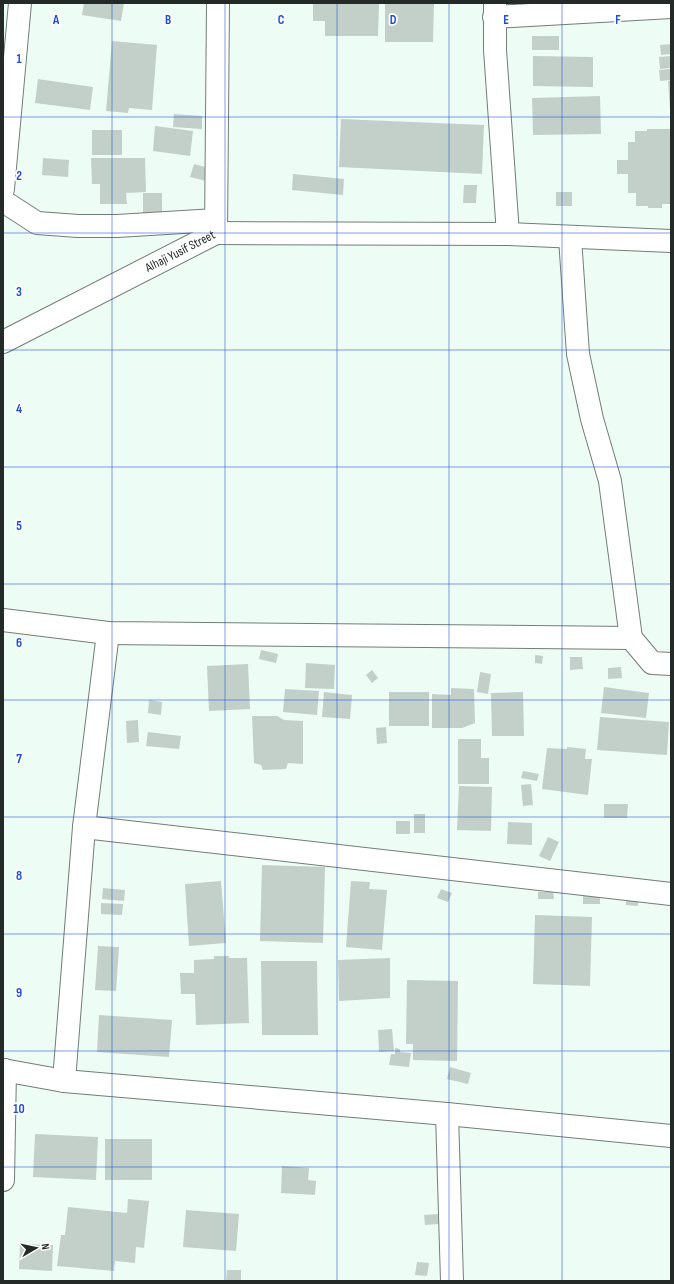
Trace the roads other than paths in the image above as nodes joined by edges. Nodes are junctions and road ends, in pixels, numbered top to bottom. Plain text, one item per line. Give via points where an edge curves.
1 (20, 3) edge
2 (218, 3) edge
3 (671, 7) edge
4 (495, 10) edge
5 (3, 189) edge
6 (3, 201) edge
7 (216, 227) junction
8 (508, 234) junction
9 (570, 238) junction
10 (671, 241) edge
11 (3, 342) edge
12 (3, 620) edge
13 (108, 633) junction
14 (631, 638) junction
15 (671, 664) edge
16 (84, 827) junction
17 (671, 894) edge
18 (4, 1070) edge
19 (64, 1081) junction
20 (447, 1114) junction
21 (671, 1136) edge
22 (3, 1180) edge
23 (452, 1281) edge

1 - 5 street
2 - 7 street, Alhaji Yusif Street
3 - 4 street
4 - 8 street via 495,50
6 - 7 street via 37,223 78,226
7 - 8 street
7 - 11 street, Alhaji Yusif Street
8 - 9 street
9 - 10 street
9 - 14 street via 578,354 592,419 610,481
12 - 13 street
13 - 14 street
13 - 16 street
14 - 15 street via 652,663
16 - 17 street
16 - 19 street
18 - 19 street
18 - 22 street
19 - 20 street
20 - 21 street
20 - 23 street

